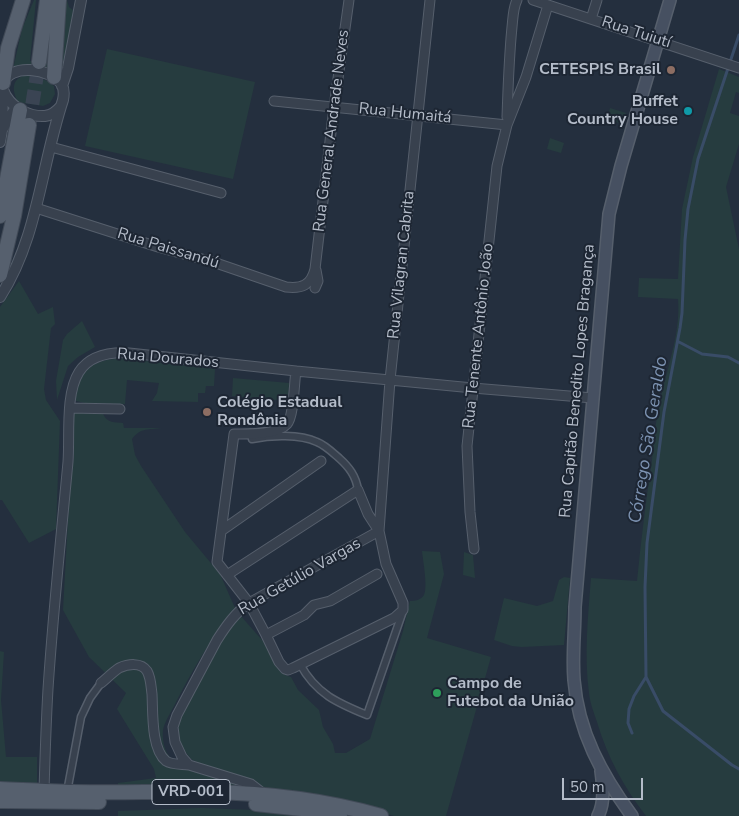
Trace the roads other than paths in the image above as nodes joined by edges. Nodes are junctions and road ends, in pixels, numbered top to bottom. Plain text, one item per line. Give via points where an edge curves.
1 (23, 0) edge
2 (47, 0) edge
3 (59, 0) edge
4 (81, 0) edge
5 (349, 0) edge
6 (430, 0) edge
7 (517, 0) edge
8 (533, 0) edge
9 (597, 0) edge
10 (670, 0) edge
11 (548, 5) junction
12 (591, 19) junction
13 (658, 41) junction
14 (39, 62) tunnel mouth
15 (736, 67) edge
16 (508, 72) junction
17 (526, 77) junction
18 (58, 81) junction
19 (3, 87) junction
20 (274, 101) dead end
21 (61, 106) junction
22 (334, 107) junction
23 (18, 109) junction
24 (417, 116) junction
25 (29, 125) tunnel mouth
26 (507, 125) junction
27 (2, 130) junction
28 (0, 142) edge
29 (51, 147) junction
30 (221, 193) dead end
31 (36, 208) junction
32 (0, 216) edge
33 (315, 263) junction
34 (0, 275) edge
35 (300, 287) joint
36 (315, 288) dead end
37 (0, 297) edge
38 (296, 371) junction
39 (390, 380) junction
40 (473, 388) junction
41 (593, 398) junction
42 (70, 408) junction
43 (120, 409) dead end
44 (251, 433) junction
45 (321, 461) dead end
46 (358, 490) junction
47 (379, 531) junction
48 (222, 532) junction
49 (474, 549) dead end
50 (377, 574) dead end
51 (227, 575) junction
52 (249, 604) junction
53 (403, 610) junction
54 (266, 635) junction
55 (300, 664) junction
56 (101, 683) joint
57 (189, 765) junction
58 (601, 769) junction
59 (0, 789) edge
60 (44, 791) junction
61 (67, 792) junction
62 (267, 796) junction
63 (0, 801) edge
64 (340, 816) edge
65 (381, 816) edge
66 (598, 816) edge
67 (632, 816) edge

1 - 19 main road via 8,48
2 - 14 main road
3 - 18 main road
4 - 18 street via 68,68
5 - 22 street, Rua General Andrade Neves
6 - 24 street, Rua Vilagran Cabrita
7 - 16 street, Rua Tenente Antônio João
8 - 11 street, Rua Tuiutí
9 - 12 street
10 - 13 main road, Rua Capitão Benedito Lopes Bragança
11 - 12 street, Rua Tuiutí
11 - 17 street, Rua Tenente Antônio João
12 - 13 street, Rua Tuiutí
13 - 15 street, Rua Tuiutí
13 - 41 main road, Rua Capitão Benedito Lopes Bragança via 609,214
16 - 17 street via 518,79
16 - 26 street, Rua Tenente Antônio João
17 - 26 street, Rua Tenente Antônio João
18 - 19 street via 41,71 30,70 8,76
18 - 21 street via 64,94
19 - 23 street
19 - 27 street
20 - 22 street, Rua Humaitá
21 - 23 street via 56,112 44,116
21 - 29 street
22 - 24 street, Rua Humaitá
22 - 33 street, Rua General Andrade Neves
23 - 27 street
23 - 32 main road
24 - 26 street, Rua Humaitá
24 - 39 street, Rua Vilagran Cabrita
25 - 34 main road via 14,216
26 - 40 street, Rua Tenente Antônio João via 498,161
27 - 28 street
29 - 30 street
29 - 31 street
31 - 35 street, Rua Paissandú via 286,287
31 - 37 street via 21,256
33 - 35 street, Rua General Andrade Neves via 310,281
33 - 36 street, Rua General Andrade Neves via 318,281
38 - 39 street, Rua Dourados
38 - 42 street, Rua Dourados via 129,353 109,354 94,358 78,372
38 - 44 street via 291,415 286,424 280,429
39 - 40 street, Rua Dourados
39 - 47 street, Rua Vilagran Cabrita
40 - 41 street, Rua Dourados
40 - 49 street, Rua Tenente Antônio João via 467,446
41 - 58 main road, Rua Capitão Benedito Lopes Bragança via 573,660 582,726
42 - 43 street
42 - 60 street, Rua Dourados via 48,688
44 - 46 street via 252,439 295,437 323,445 350,469
44 - 48 street via 234,434
45 - 48 street
46 - 47 street
46 - 51 street
47 - 52 street, Rua Getúlio Vargas
47 - 53 street via 384,559 402,599
48 - 51 street via 217,562
50 - 54 street via 330,600 314,605
51 - 52 street
52 - 54 street
52 - 57 street, Rua Getúlio Vargas via 224,628 175,720 175,742
53 - 55 street via 394,618
53 - 55 street via 368,716 323,693
54 - 55 street via 285,669
56 - 57 street via 126,665 138,665 147,670 159,751 171,763
56 - 61 street via 81,717
57 - 62 street via 251,784
58 - 66 main road, Rua Capitão Benedito Lopes Bragança via 603,797
58 - 67 main road, Rua Capitão Benedito Lopes Bragança
59 - 60 main road, VRD-001
60 - 61 main road, VRD-001
61 - 62 main road, VRD-001 via 209,792
62 - 65 main road, VRD-001 via 334,804
63 - 64 main road via 221,801

